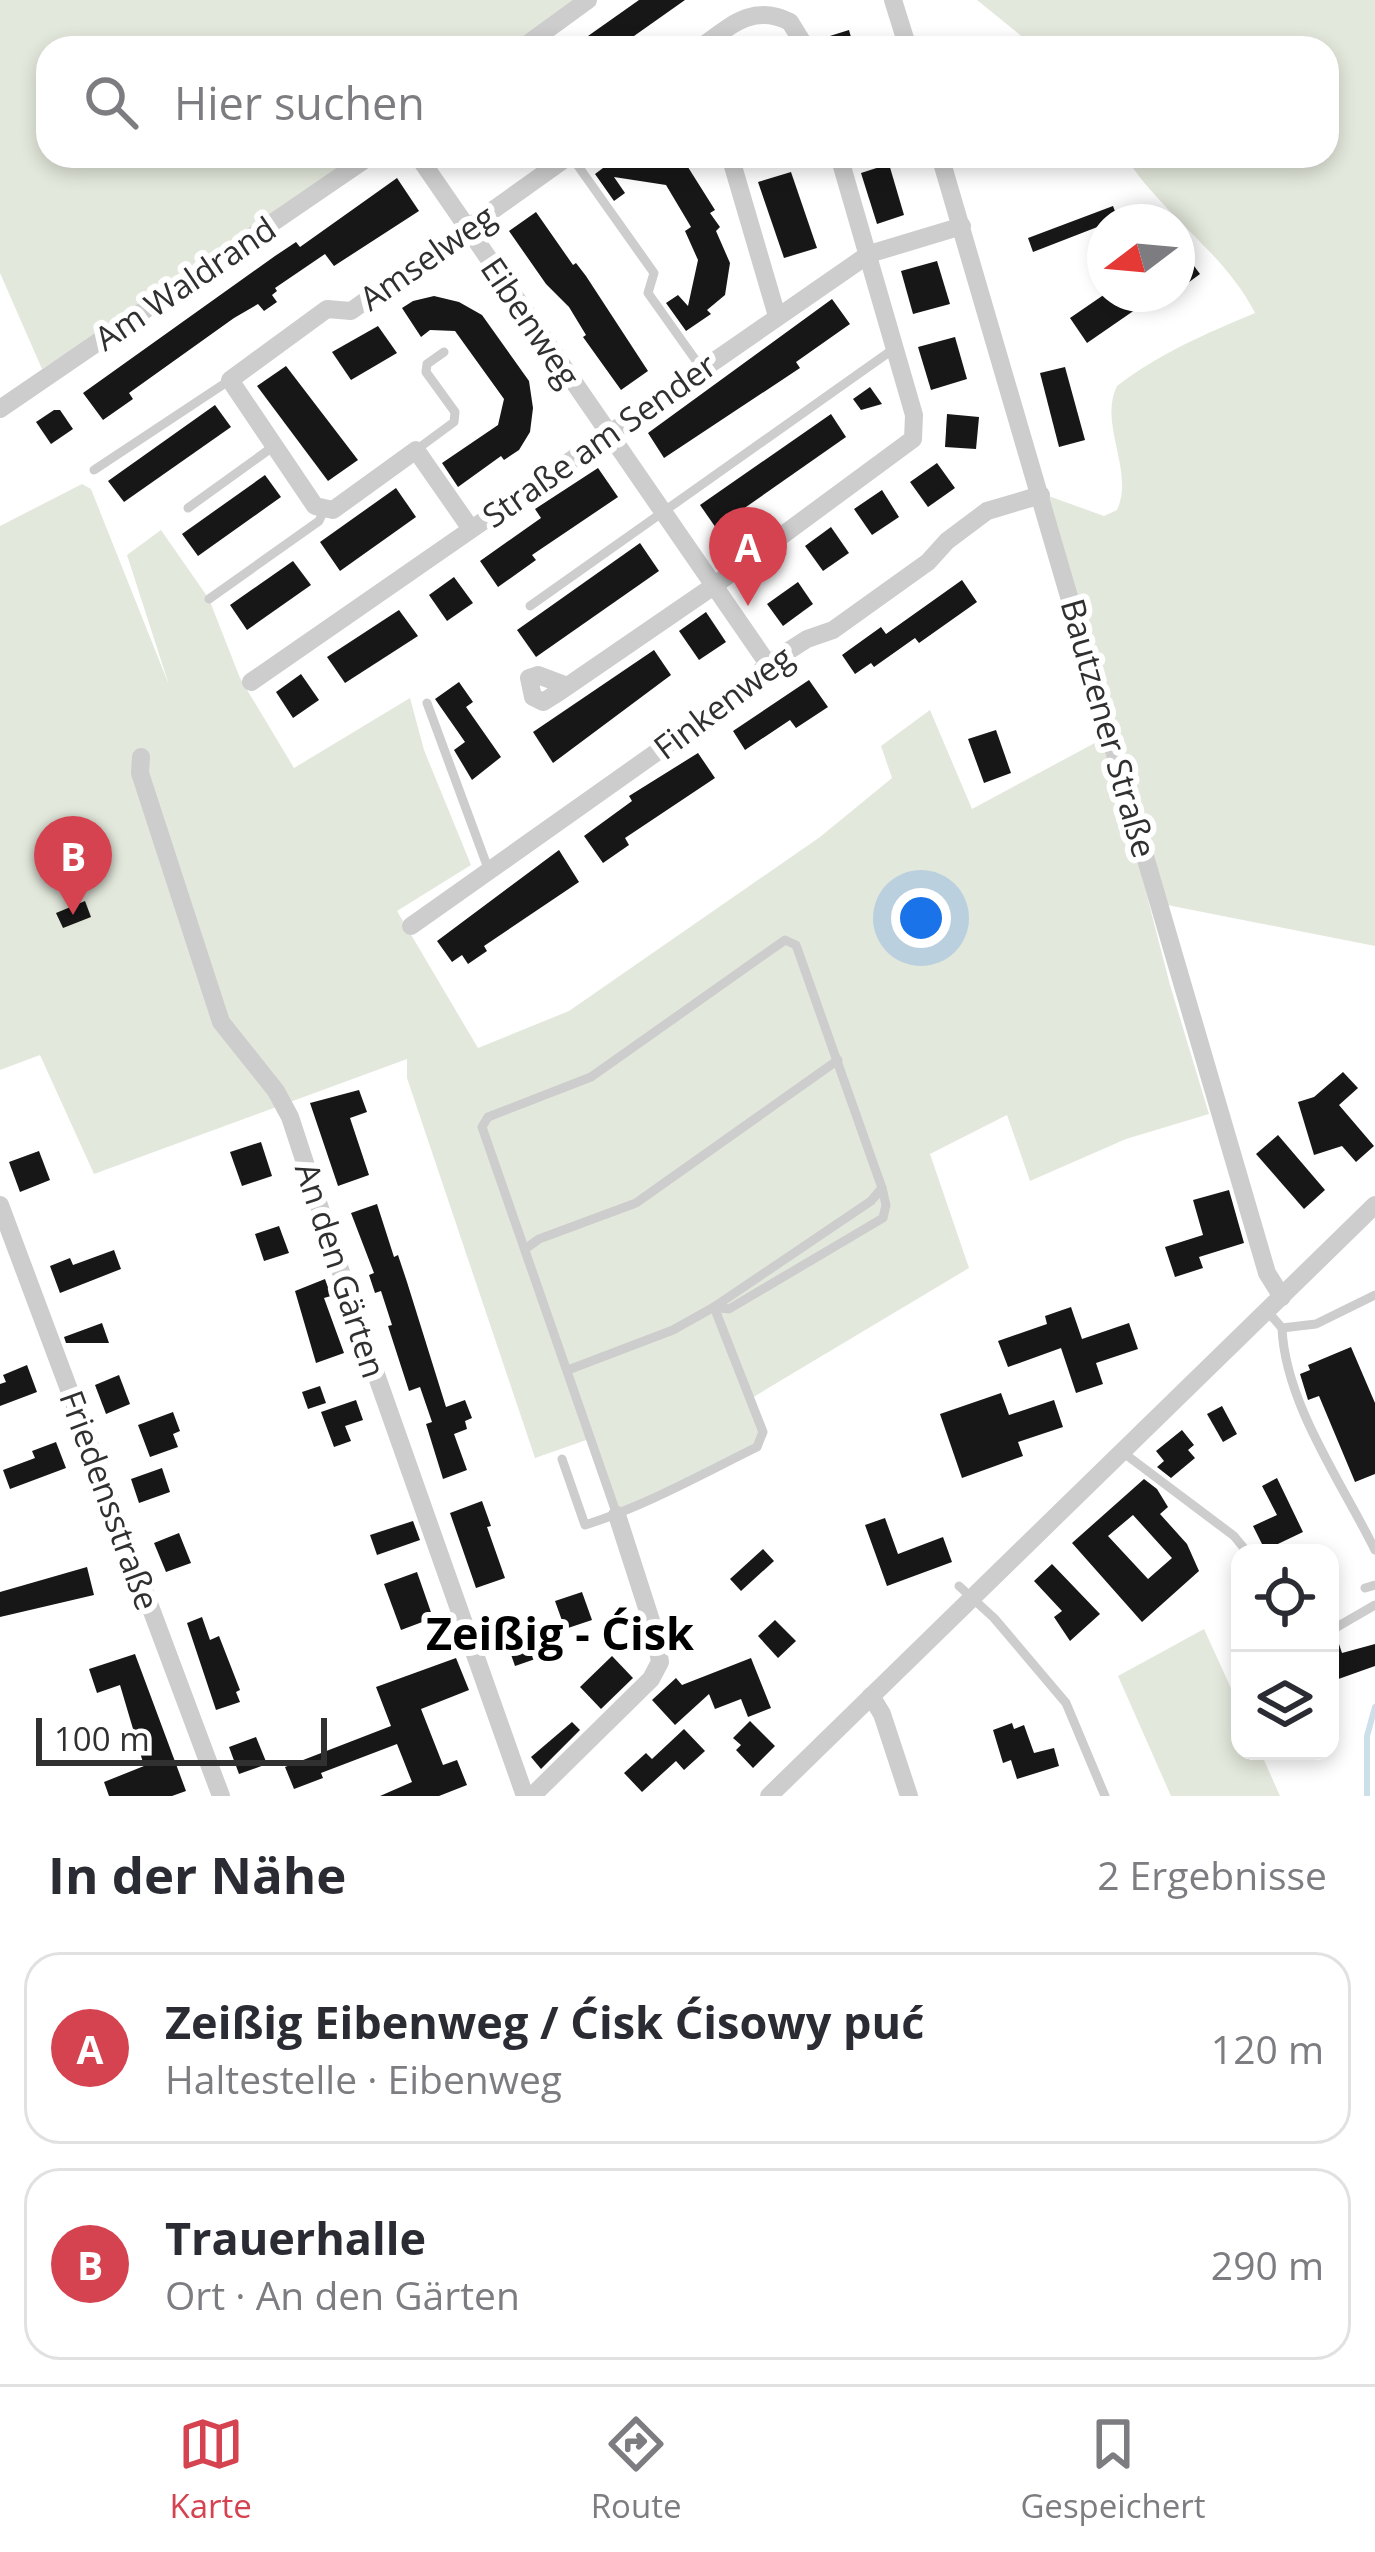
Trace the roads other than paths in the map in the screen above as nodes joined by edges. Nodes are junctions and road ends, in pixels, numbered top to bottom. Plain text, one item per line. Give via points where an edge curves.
1 (588, 0) edge
2 (893, 0) edge
3 (538, 36) edge
4 (716, 36) edge
5 (799, 36) edge
6 (904, 36) edge
7 (352, 168) edge
8 (426, 168) edge
9 (553, 168) edge
10 (579, 168) edge
11 (733, 168) edge
12 (843, 168) edge
13 (944, 168) edge
14 (962, 226) junction
15 (468, 229) junction
16 (869, 254) junction
17 (777, 316) junction
18 (896, 349) junction
19 (444, 352) dead end
20 (702, 369) junction
21 (230, 380) junction
22 (0, 409) edge
23 (608, 434) junction
24 (274, 446) junction
25 (416, 450) junction
26 (94, 470) dead end
27 (1041, 495) junction
28 (188, 508) dead end
29 (324, 510) junction
30 (663, 512) junction
31 (471, 529) junction
32 (715, 585) junction
33 (209, 599) dead end
34 (530, 606) dead end
35 (768, 664) junction
36 (251, 682) dead end
37 (567, 686) dead end
38 (427, 703) dead end
39 (141, 757) dead end
40 (489, 871) junction
41 (411, 926) dead end
42 (838, 1060) junction
43 (882, 1188) junction
44 (0, 1205) edge
45 (1375, 1205) edge
46 (525, 1249) junction
47 (1375, 1295) edge
48 (1282, 1297) junction
49 (714, 1307) junction
50 (1267, 1312) junction
51 (1282, 1328) junction
52 (568, 1370) junction
53 (1121, 1451) junction
54 (562, 1459) dead end
55 (1375, 1509) edge
56 (617, 1515) junction
57 (1358, 1516) junction
58 (1241, 1544) edge
59 (1375, 1550) edge
60 (966, 1591) junction
61 (1375, 1605) edge
62 (1339, 1626) edge
63 (871, 1696) junction
64 (221, 1796) edge
65 (529, 1796) edge
66 (769, 1796) edge
67 (909, 1796) edge
68 (1105, 1796) edge

1 - 3 street
2 - 6 street
4 - 5 street via 760,12 790,22
7 - 22 street, Am Waldrand
8 - 15 street, Eibenweg
9 - 15 street, Amselweg
10 - 20 lane via 654,273 648,292
11 - 17 street
12 - 16 street
13 - 14 street, Bautzener Straße
14 - 16 street, Straße am Sender
14 - 27 street, Bautzener Straße
15 - 21 street, Amselweg via 351,311 327,309
15 - 23 street, Eibenweg
16 - 17 street, Straße am Sender
16 - 18 street
17 - 20 street, Straße am Sender
18 - 30 lane
18 - 32 street via 913,440
19 - 25 lane via 426,372 454,422
20 - 23 street, Straße am Sender
21 - 24 street
21 - 26 lane
23 - 30 street, Eibenweg
23 - 31 street, Straße am Sender
24 - 28 lane
24 - 29 street
25 - 29 street
25 - 31 street
27 - 35 street, Finkenweg via 987,511 833,630
27 - 48 street, Bautzener Straße via 1267,1273
29 - 33 lane
30 - 32 street, Eibenweg
30 - 34 lane
31 - 36 street, Straße am Sender
32 - 35 street, Eibenweg
32 - 37 street
35 - 40 street, Finkenweg via 729,701
38 - 40 lane
39 - 65 street, An den Gärten via 221,1022 290,1117
40 - 41 street, Finkenweg
42 - 43 lane
42 - 46 lane via 635,1203
42 - 46 lane via 796,945 785,940 591,1077 488,1117 482,1127
43 - 49 lane
43 - 49 lane via 883,1218 729,1310
44 - 64 street, Friedensstraße
45 - 48 street
46 - 52 lane
47 - 51 lane via 1316,1324
48 - 50 street
49 - 52 lane
49 - 56 lane via 763,1432 757,1447
50 - 51 lane
50 - 53 street
51 - 57 lane via 1296,1395
52 - 56 lane
53 - 58 lane
53 - 60 street
54 - 56 lane via 585,1525
55 - 57 lane
56 - 65 street, An den Gärten via 660,1663
57 - 59 lane
60 - 63 street
60 - 68 lane via 1066,1703
61 - 62 lane
63 - 66 street
63 - 67 street

